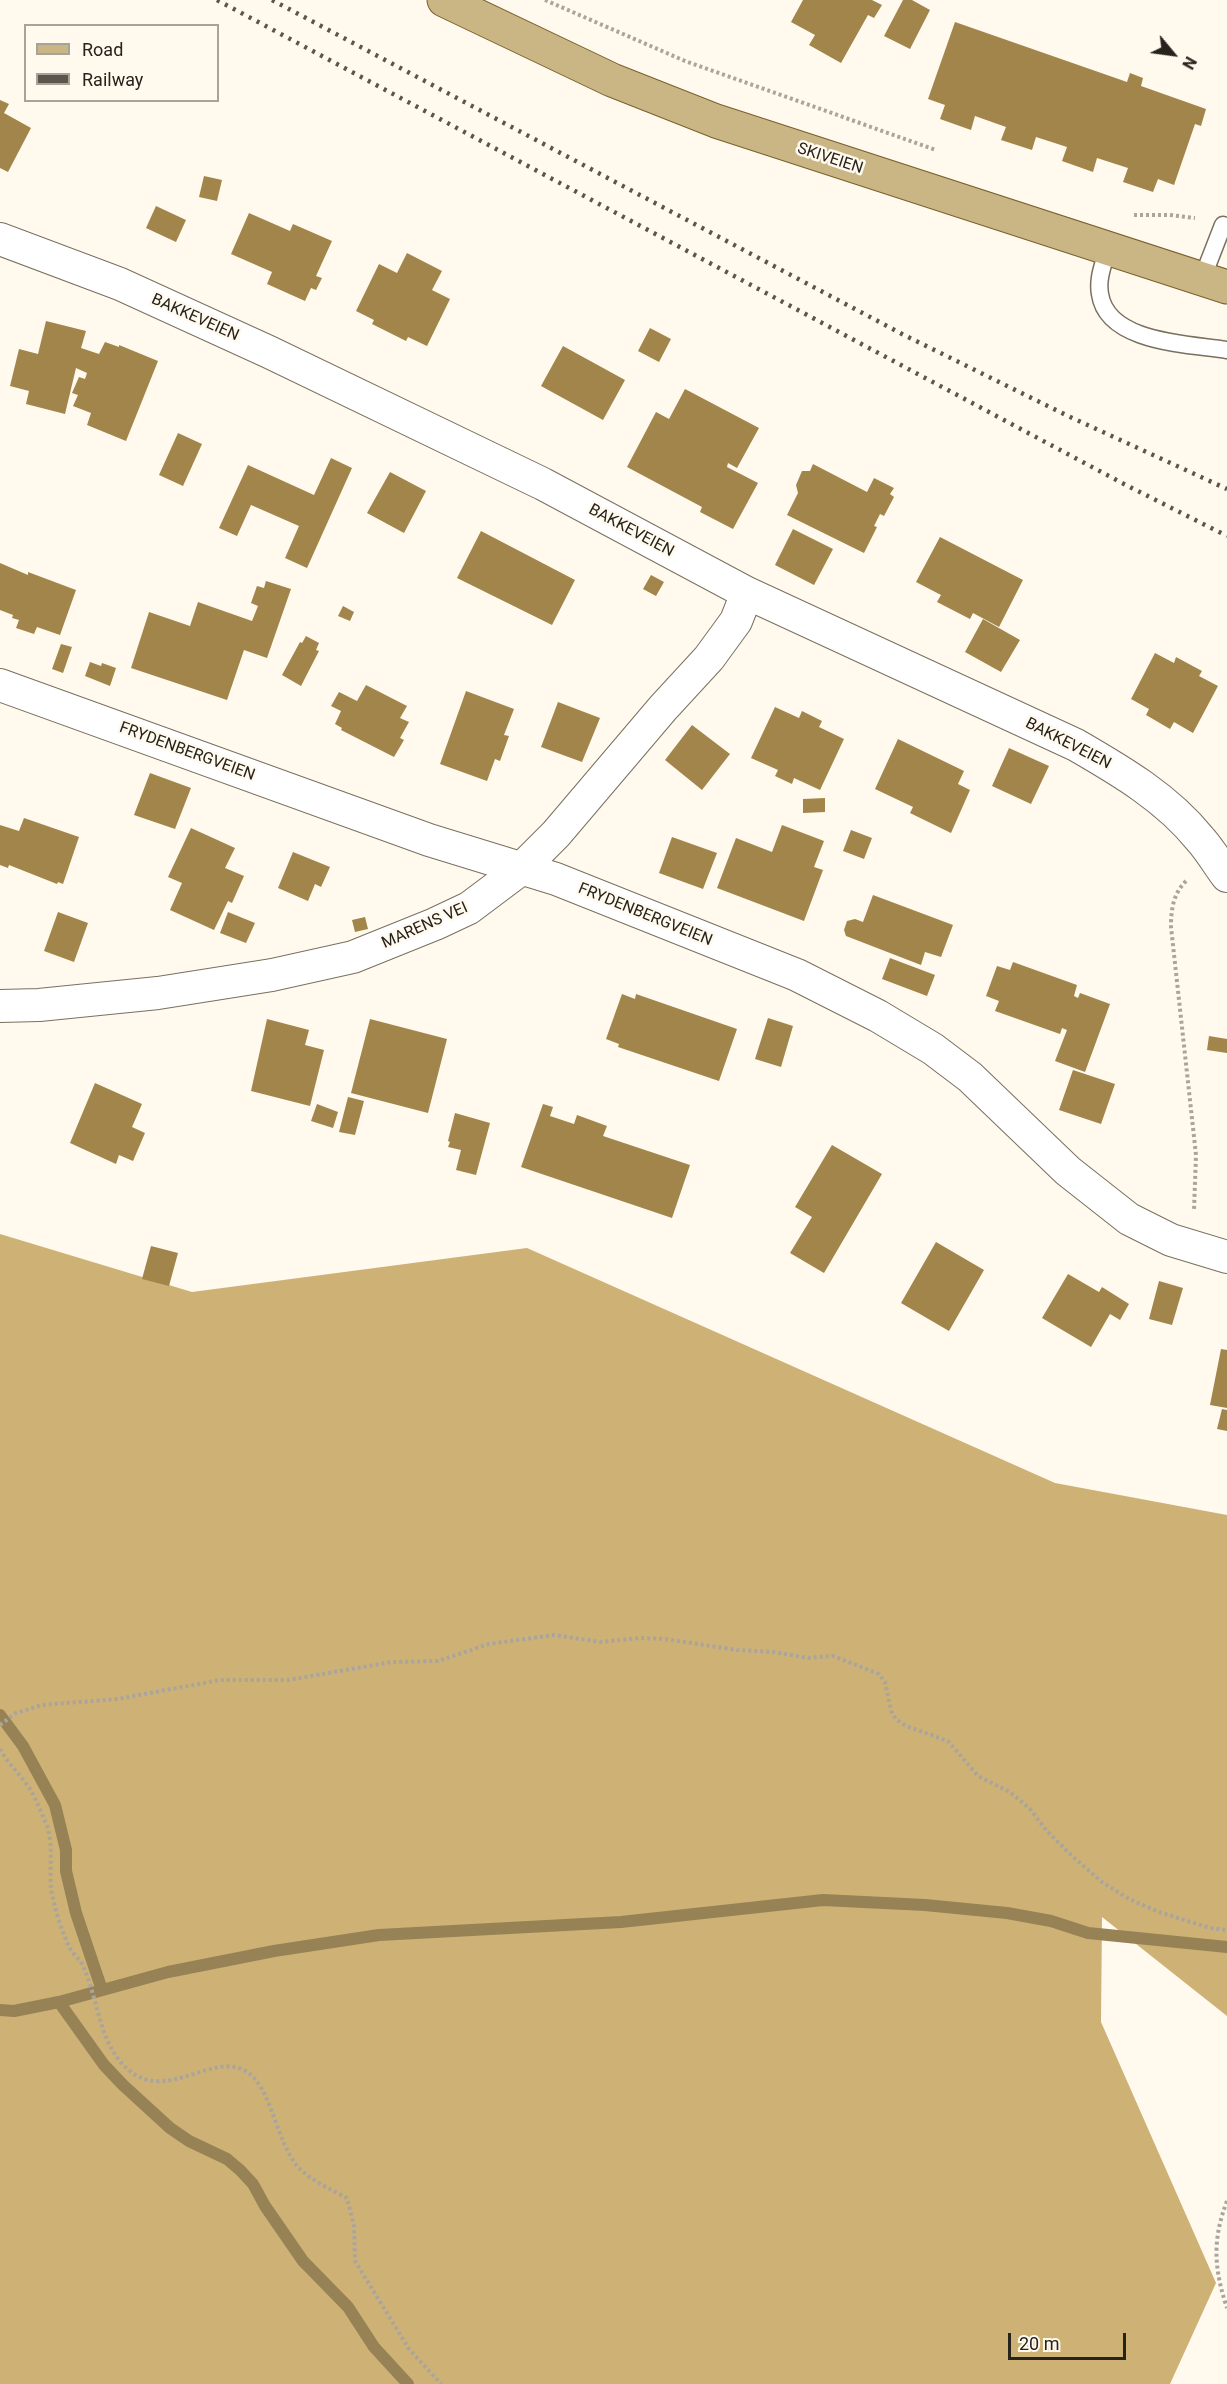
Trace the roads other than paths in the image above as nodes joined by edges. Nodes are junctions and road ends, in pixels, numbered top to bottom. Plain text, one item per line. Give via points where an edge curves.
1 (444, 0) edge
2 (1223, 225) road end
3 (0, 238) edge
4 (1108, 248) junction
5 (1215, 283) edge
6 (1227, 350) edge
7 (747, 592) junction
8 (0, 685) edge
9 (1220, 867) edge
10 (521, 869) junction
11 (0, 1006) edge
12 (1227, 1257) edge

1 - 4 main road, SKIVEIEN via 612,80 716,121
2 - 5 lane
3 - 7 street, BAKKEVEIEN via 120,284 269,352 543,484
4 - 5 main road, SKIVEIEN
4 - 6 lane via 1100,294 1104,307 1115,320 1143,336
7 - 9 street, BAKKEVEIEN via 1076,745 1126,774 1164,802 1200,838
7 - 10 street, MARENS VEI via 736,621 709,658
8 - 10 street, FRYDENBERGVEIEN via 429,840
10 - 11 street, MARENS VEI via 469,908 353,957 158,993
10 - 12 street, FRYDENBERGVEIEN via 556,879 797,975 878,1016 970,1077 1112,1208 1149,1230

